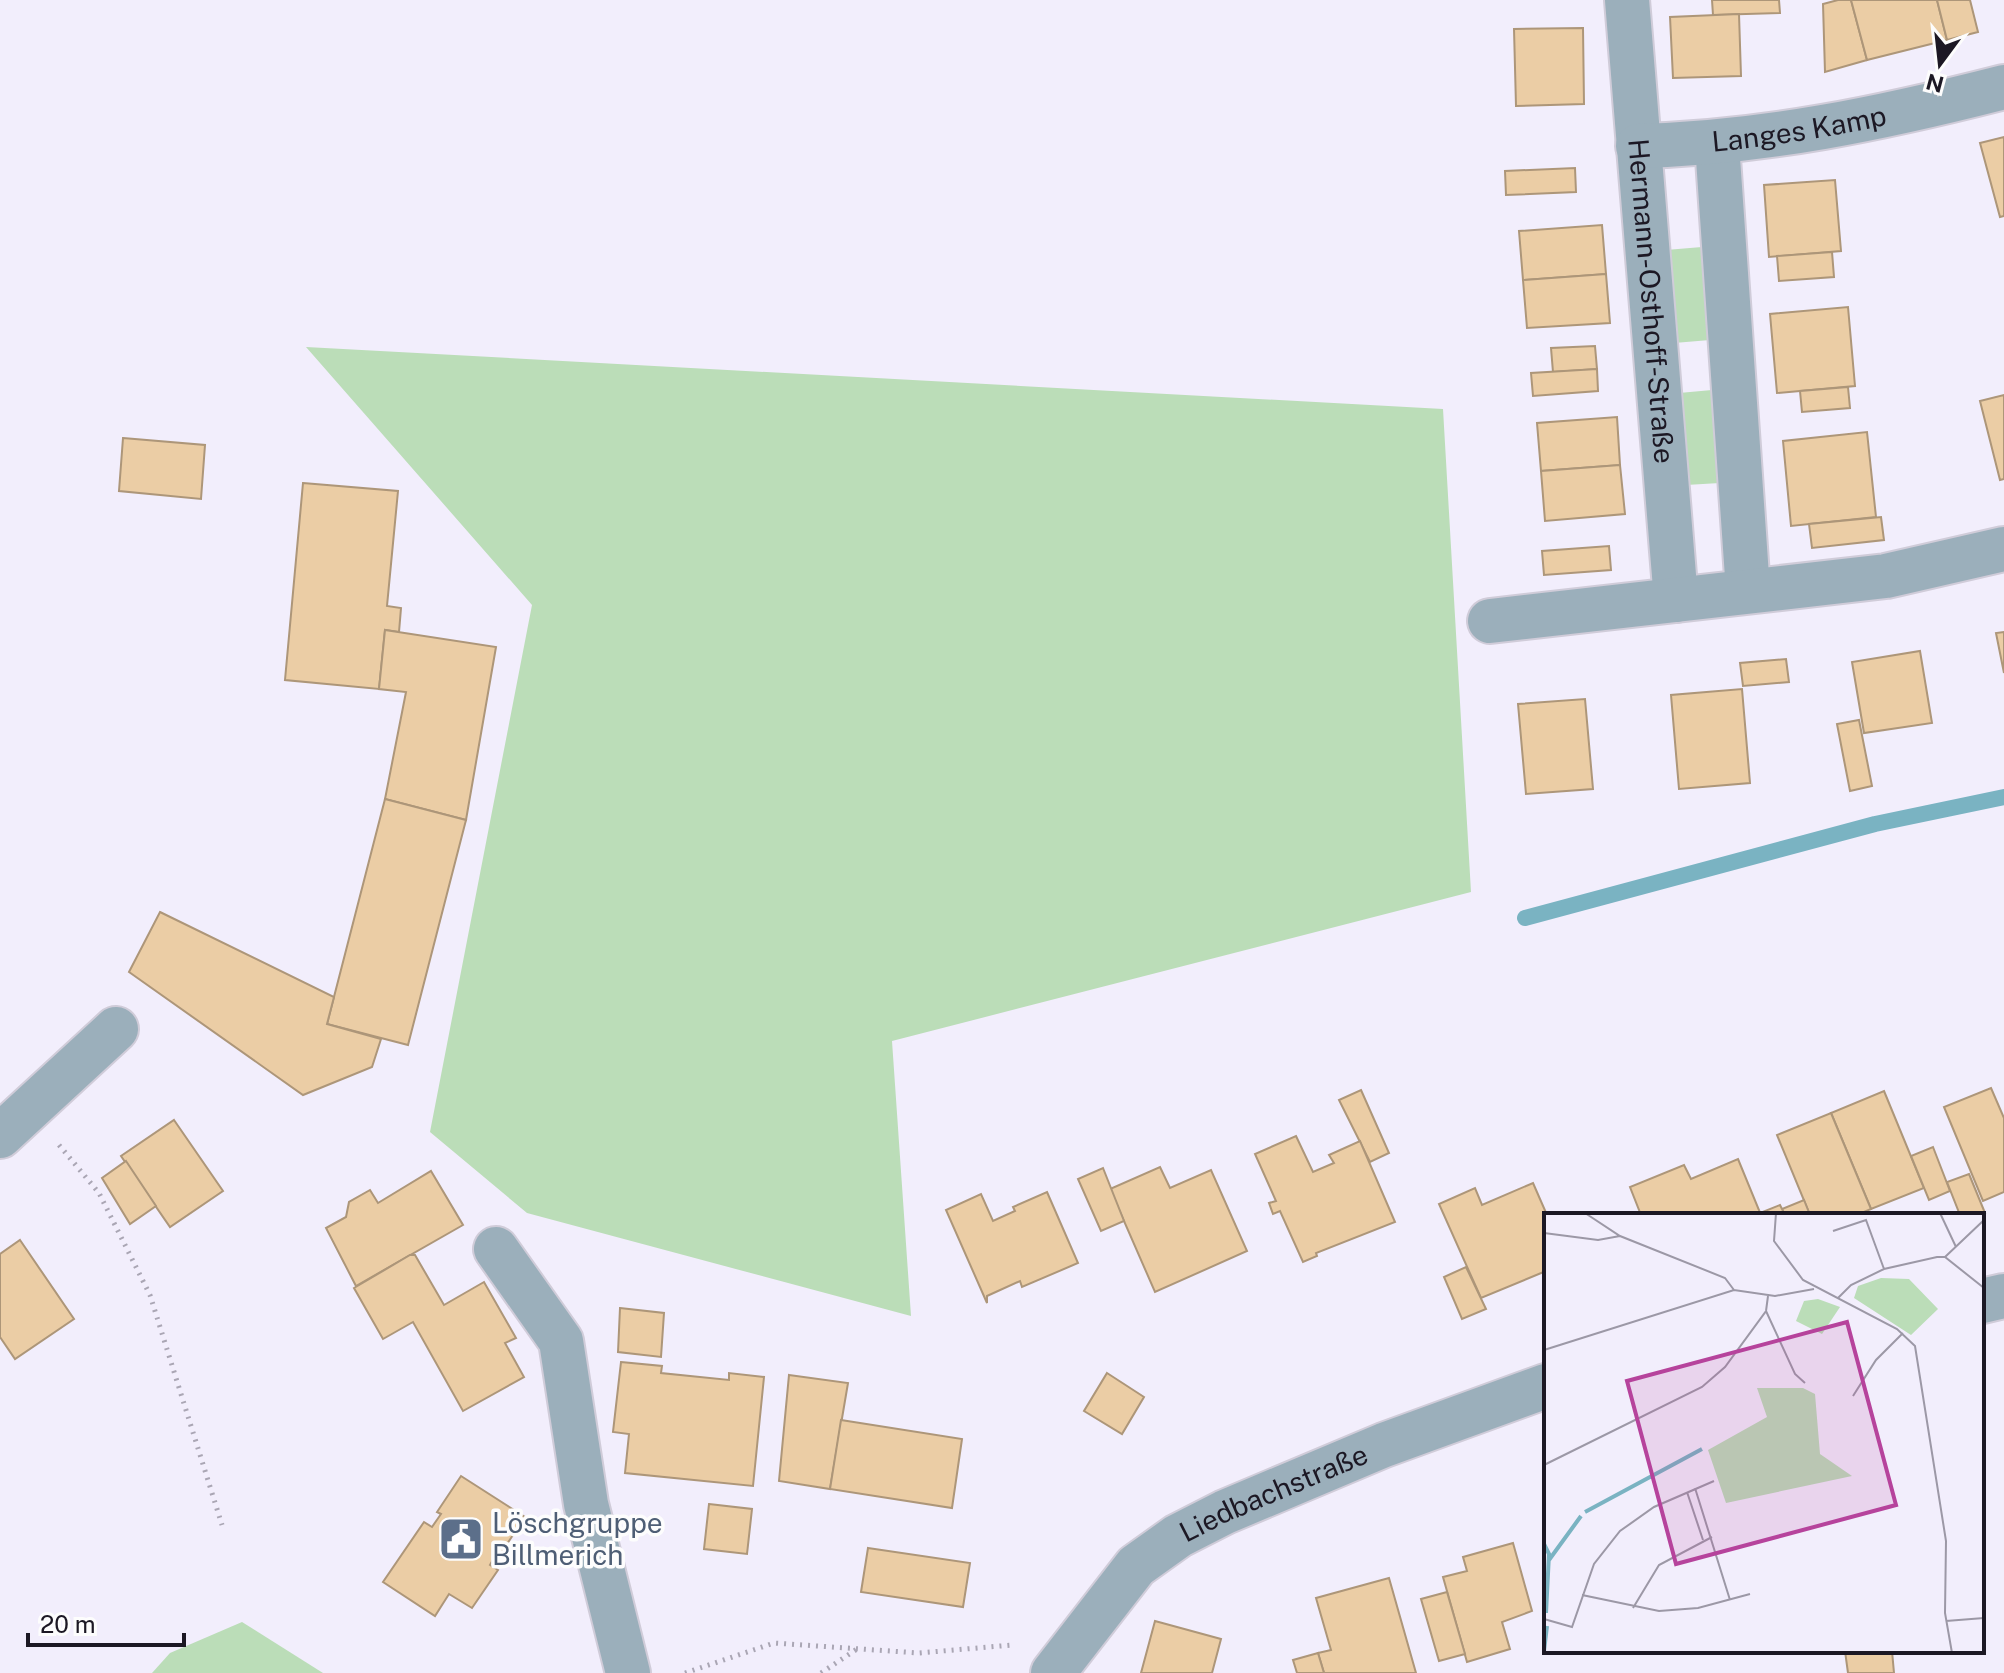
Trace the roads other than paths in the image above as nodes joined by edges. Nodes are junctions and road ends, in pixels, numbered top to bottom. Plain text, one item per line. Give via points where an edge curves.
1 (1627, 0) edge
2 (2004, 87) edge
3 (1717, 144) junction
4 (1638, 146) junction
5 (2004, 549) edge
6 (1748, 591) junction
7 (1676, 600) junction
8 (1490, 621) dead end
9 (116, 1029) dead end
10 (14, 1122) edge
11 (496, 1249) dead end
12 (2004, 1296) edge
13 (1984, 1301) edge
14 (1544, 1387) edge
15 (628, 1673) edge
16 (1053, 1673) edge

1 - 4 street, Hermann-Osthoff-Straße
2 - 3 street, Langes Kamp via 1873,120
3 - 4 street, Langes Kamp
3 - 6 street
4 - 7 street, Hermann-Osthoff-Straße
5 - 6 street via 1886,576
6 - 7 street
7 - 8 street
9 - 10 street
11 - 15 street via 561,1341 586,1504
12 - 13 street
14 - 16 street, Liedbachstraße via 1384,1445 1178,1536 1136,1566

